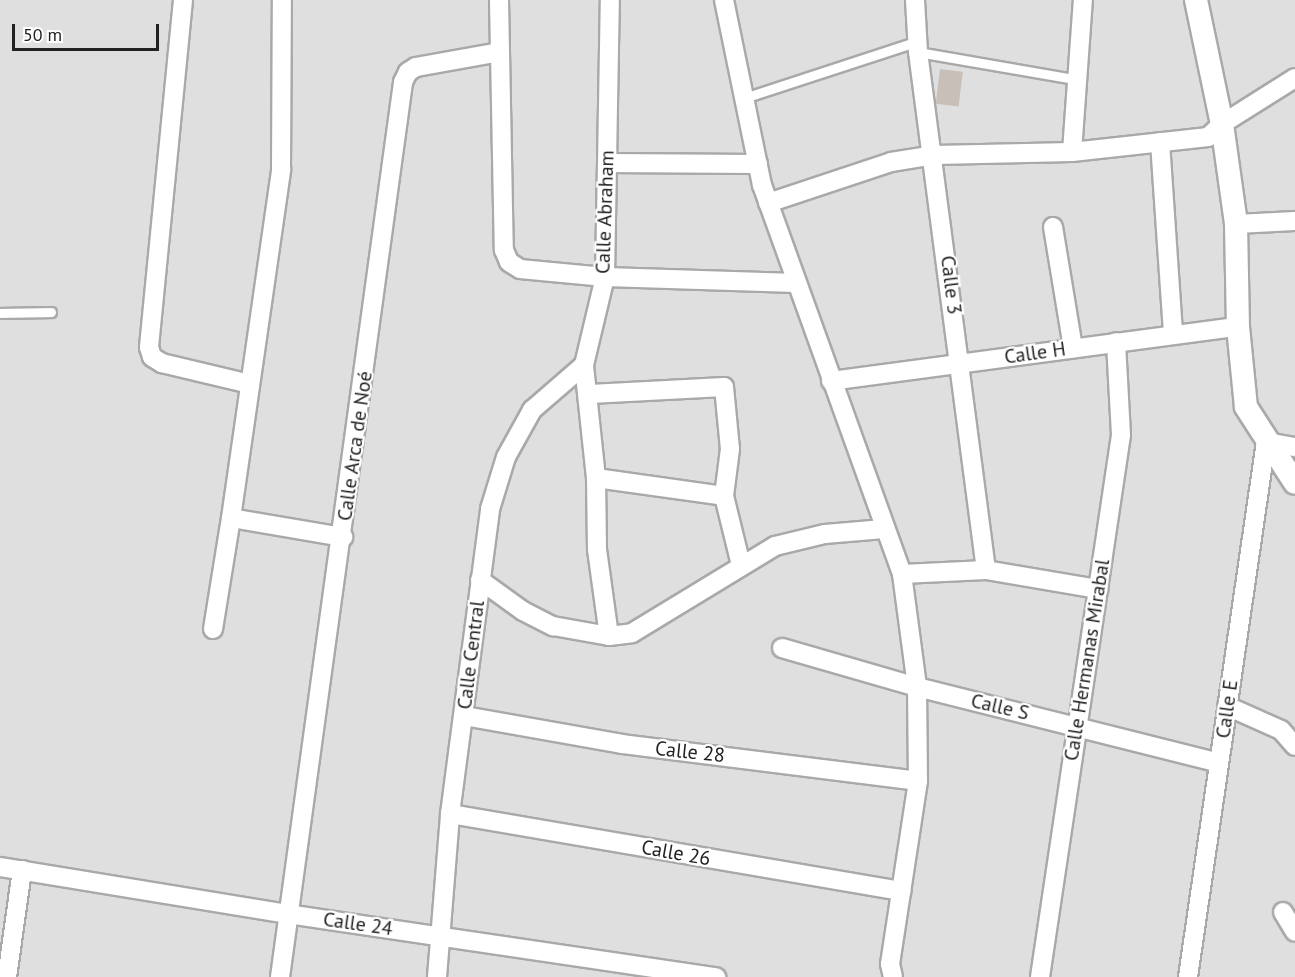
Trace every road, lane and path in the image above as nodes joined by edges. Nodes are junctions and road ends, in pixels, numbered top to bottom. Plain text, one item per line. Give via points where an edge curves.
1 (183, 0) edge
2 (282, 0) edge
3 (500, 0) edge
4 (610, 0) edge
5 (724, 0) edge
6 (915, 0) edge
7 (1083, 0) edge
8 (1196, 0) edge
9 (918, 46) junction
10 (499, 52) junction
11 (1295, 78) edge
12 (1075, 79) junction
13 (744, 98) junction
14 (1215, 130) junction
15 (1160, 142) junction
16 (1072, 152) junction
17 (934, 155) junction
18 (607, 163) junction
19 (758, 164) junction
20 (768, 203) junction
21 (1295, 221) edge
22 (1236, 224) junction
23 (1053, 227) dead end
24 (605, 277) junction
25 (796, 283) junction
26 (51, 312) dead end
27 (0, 313) edge
28 (1238, 327) junction
29 (1173, 334) junction
30 (1116, 342) junction
31 (1073, 348) junction
32 (962, 363) junction
33 (584, 365) junction
34 (831, 381) junction
35 (250, 384) junction
36 (590, 394) junction
37 (1266, 442) junction
38 (1295, 447) edge
39 (596, 477) junction
40 (1295, 483) edge
41 (724, 496) junction
42 (231, 518) junction
43 (884, 529) junction
44 (343, 537) junction
45 (741, 565) junction
46 (986, 570) junction
47 (902, 574) junction
48 (480, 580) junction
49 (1098, 590) junction
50 (213, 629) dead end
51 (609, 636) junction
52 (782, 648) dead end
53 (917, 687) junction
54 (1227, 706) junction
55 (464, 716) junction
56 (1077, 725) junction
57 (1295, 746) edge
58 (1219, 763) junction
59 (918, 781) junction
60 (450, 814) junction
61 (0, 867) edge
62 (22, 870) junction
63 (901, 891) junction
64 (1283, 912) dead end
65 (287, 914) junction
66 (1295, 932) edge
67 (440, 937) junction
68 (610, 969) edge
69 (7, 977) edge
70 (280, 977) edge
71 (437, 977) edge
72 (716, 977) edge
73 (893, 977) edge
74 (1040, 977) edge
75 (1188, 977) edge

1 - 35 street via 149,347 152,357 162,363
2 - 35 street via 281,169
3 - 10 street
4 - 18 street, Calle Abraham
5 - 13 street
6 - 9 street, Calle 3
7 - 12 street
8 - 14 street
9 - 12 lane
9 - 13 lane
9 - 17 street, Calle 3
10 - 24 street via 504,250 509,262 520,269
10 - 44 street, Calle Arca de Noé via 416,67 403,82
11 - 14 street
12 - 16 street
13 - 19 street
14 - 15 street
14 - 22 street
15 - 16 street
15 - 29 street
16 - 17 street
17 - 20 street via 891,162
17 - 32 street, Calle 3
18 - 19 street
18 - 24 street, Calle Abraham
19 - 20 street
20 - 25 street
21 - 22 street
22 - 28 street
23 - 31 street
24 - 25 street
24 - 33 street, Calle Abraham
25 - 34 street
26 - 27 lane
28 - 29 street, Calle H
28 - 37 street via 1246,407
29 - 30 street, Calle H
30 - 31 street, Calle H
30 - 49 street, Calle Hermanas Mirabal via 1121,435
31 - 32 street, Calle H
32 - 34 street, Calle H
32 - 46 street, Calle 3
33 - 36 street, Calle Abraham
33 - 48 street, Calle Central via 532,410 506,457 490,509
34 - 43 street
35 - 42 street
36 - 39 street, Calle Abraham
36 - 41 street via 724,387 730,449
37 - 38 street
37 - 40 street
37 - 54 street, Calle E
39 - 41 street
39 - 51 street, Calle Abraham via 597,549
41 - 45 street
42 - 44 street
42 - 50 street
43 - 45 street via 825,534 775,546
43 - 47 street
44 - 65 street, Calle Arca de Noé
45 - 51 street via 632,633
46 - 47 street
46 - 49 street
47 - 53 street
48 - 51 street via 553,626
48 - 55 street, Calle Central
49 - 56 street, Calle Hermanas Mirabal
52 - 53 street, Calle S
53 - 56 street, Calle S
53 - 59 street
54 - 57 street via 1281,730
54 - 58 street, Calle E
55 - 59 street, Calle 28 via 622,744
55 - 60 street, Calle Central
56 - 58 street, Calle S
56 - 74 street, Calle Hermanas Mirabal
58 - 75 street, Calle E
59 - 63 street
60 - 63 street, Calle 26
60 - 67 street, Calle Central
61 - 62 street, Calle 24
62 - 65 street, Calle 24
62 - 69 street
63 - 73 street via 890,964
64 - 66 street
65 - 67 street, Calle 24
65 - 70 street, Calle Arca de Noé
67 - 68 street, Calle 24
67 - 71 street, Calle Central
68 - 72 street, Calle 24

